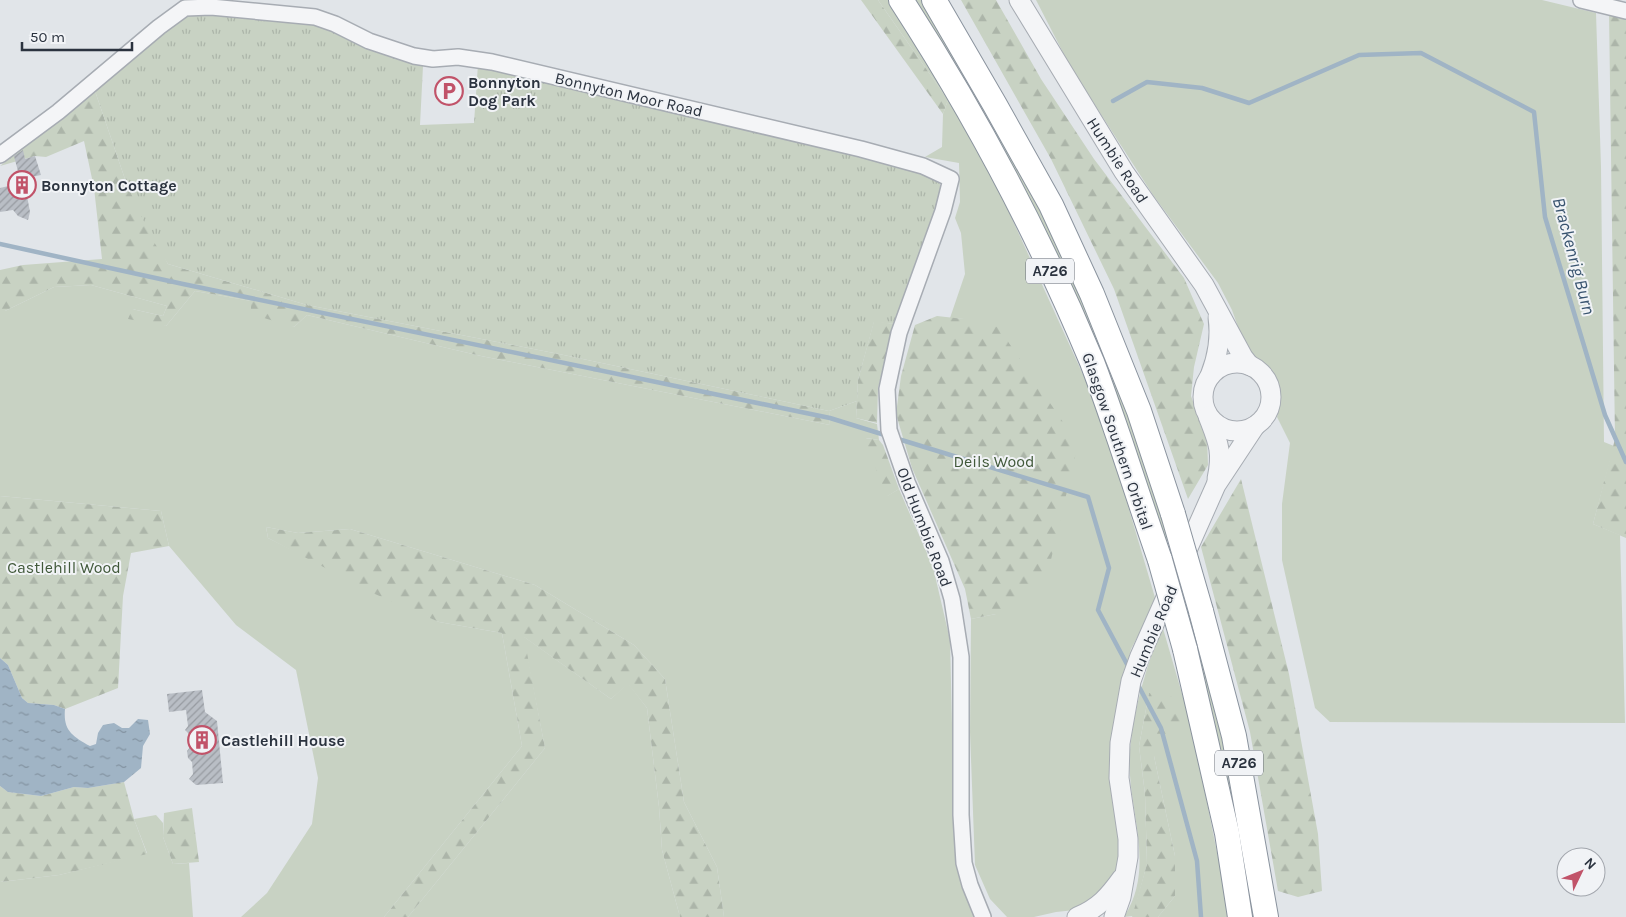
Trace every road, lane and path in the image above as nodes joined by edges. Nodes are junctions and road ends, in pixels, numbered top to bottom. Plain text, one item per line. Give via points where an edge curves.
1 (901, 0) edge
2 (934, 0) edge
3 (1581, 0) edge
4 (1021, 2) edge
5 (1626, 11) edge
6 (0, 156) edge
7 (951, 180) joint
8 (1217, 311) junction
9 (1250, 366) junction
10 (1210, 376) junction
11 (1207, 413) junction
12 (1255, 426) junction
13 (1216, 485) junction
14 (1125, 874) junction
15 (970, 885) junction
16 (983, 917) edge
17 (996, 917) edge
18 (1077, 917) edge
19 (1114, 917) edge
20 (1240, 917) edge
21 (1266, 917) edge

1 - 20 highway, Glasgow Southern Orbital / A726, bridge via 952,83 1024,216 1092,364 1160,560 1185,649 1228,833
2 - 21 highway, Glasgow Southern Orbital / A726, bridge via 1051,205 1092,294 1138,411 1173,514 1234,736
3 - 5 street
4 - 8 street, Humbie Road via 1124,172 1204,285
6 - 7 street, Bonnyton Moor Road via 185,8 211,7 315,18 414,56 492,62 861,149 923,166
7 - 15 street, Old Humbie Road via 940,220 898,334 887,389 889,430 906,482 941,561 952,599 961,657 961,815 964,863
8 - 9 street, Humbie Road
8 - 10 street, Humbie Road via 1217,358
9 - 10 street via 1228,364
9 - 12 street via 1260,372 1271,394 1269,408
10 - 11 street via 1203,394
11 - 12 street via 1218,426 1229,431
11 - 13 street, Humbie Road via 1220,448
12 - 13 street, Humbie Road
13 - 14 street, Humbie Road via 1131,681 1120,743 1120,778 1128,839
14 - 18 street via 1102,903
14 - 19 street, Humbie Road
15 - 16 street
15 - 17 street

